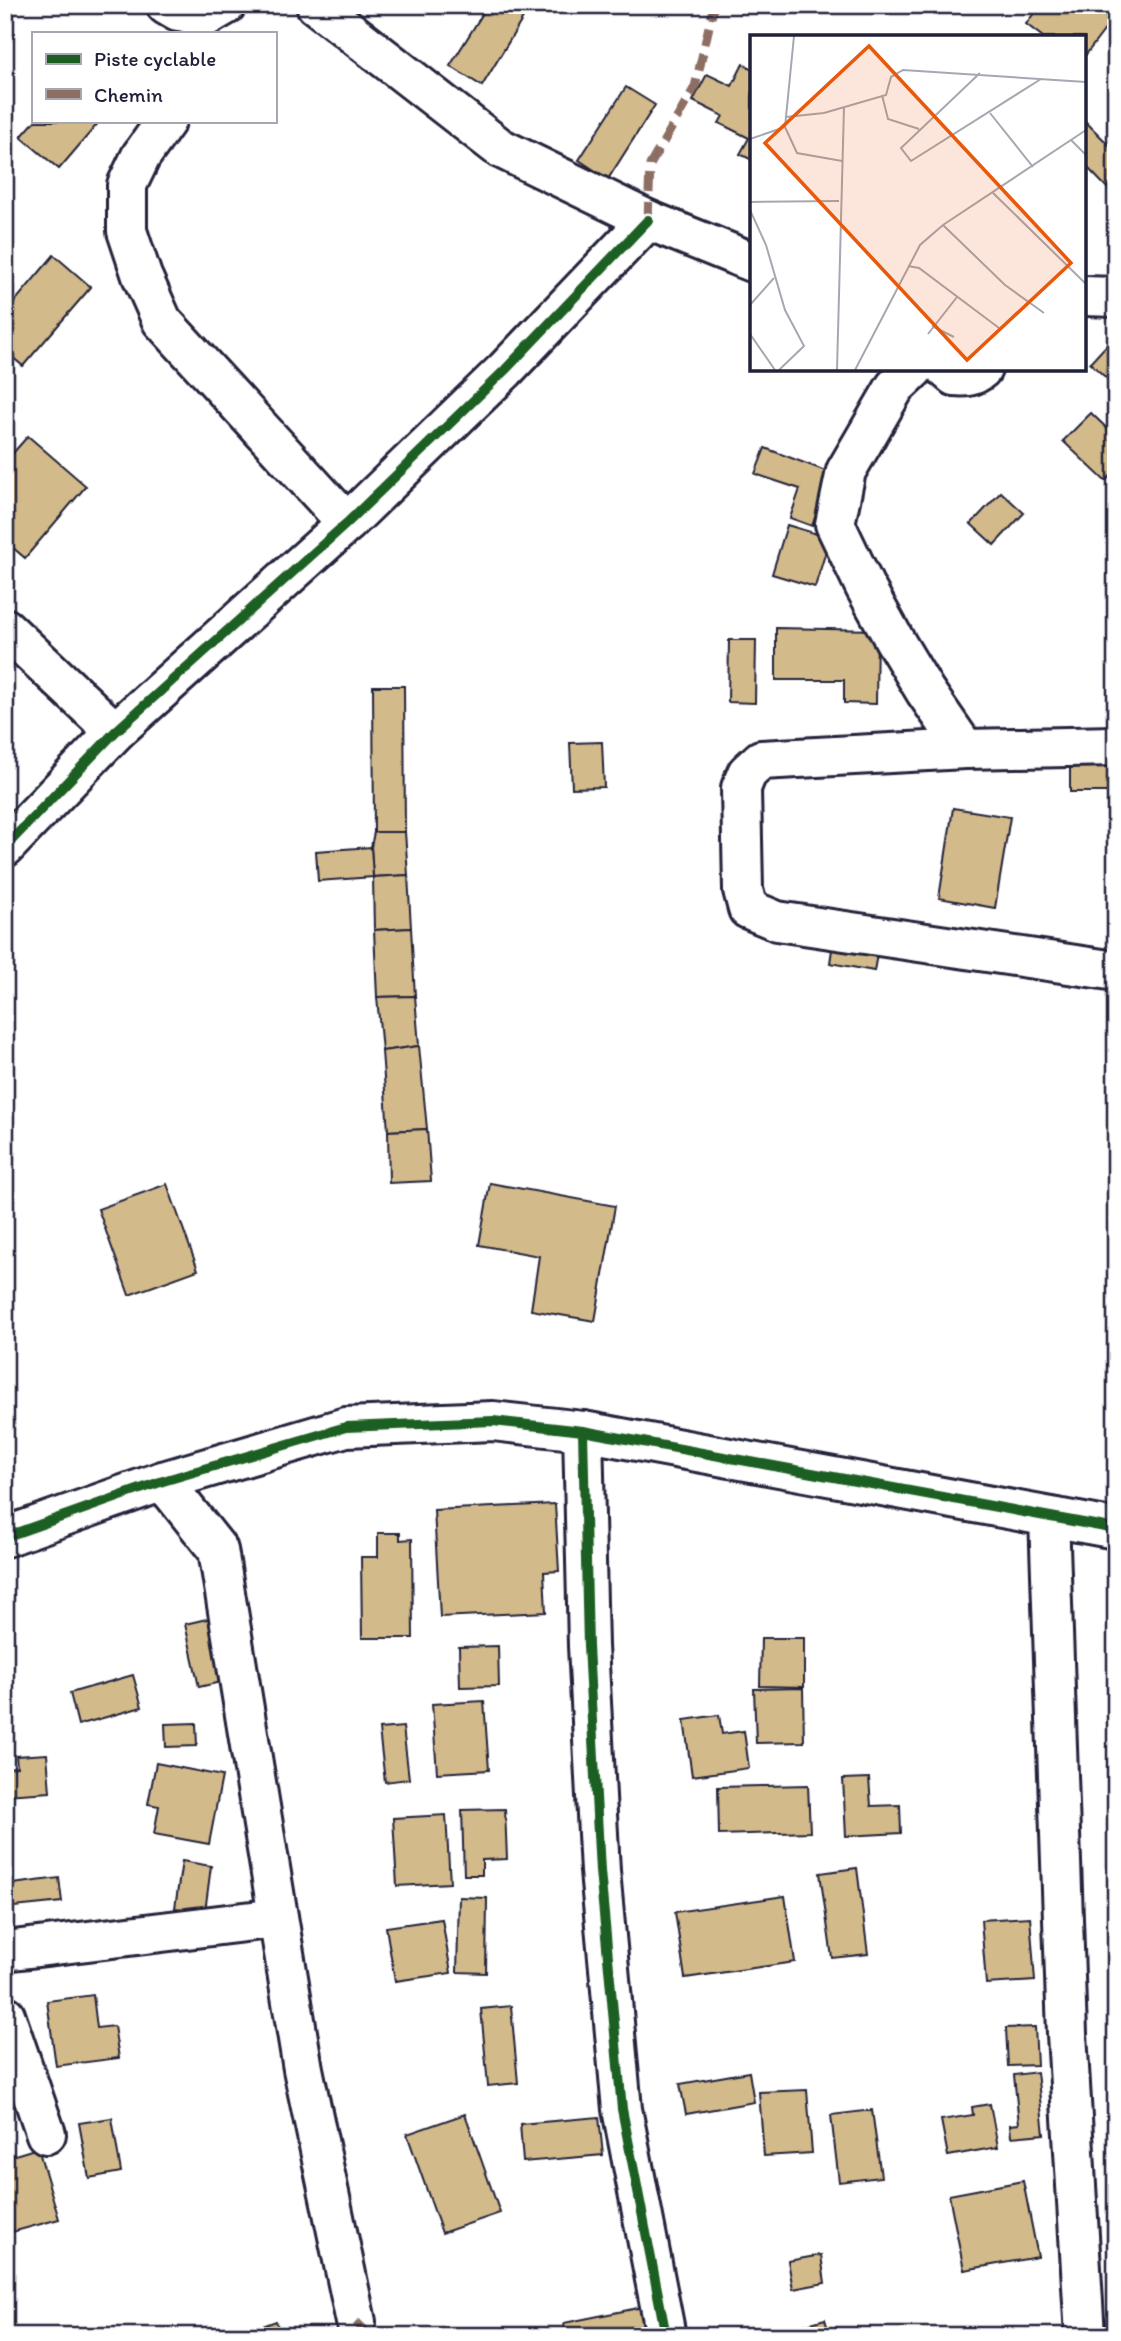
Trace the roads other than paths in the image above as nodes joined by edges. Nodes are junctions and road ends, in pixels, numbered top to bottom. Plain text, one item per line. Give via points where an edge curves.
1 (166, 5) edge
2 (316, 5) edge
3 (213, 18) edge
4 (165, 122) edge
5 (648, 220) junction
6 (750, 261) edge
7 (1086, 296) edge
8 (1116, 297) edge
9 (912, 371) edge
10 (948, 371) edge
11 (980, 371) edge
12 (347, 523) junction
13 (5, 628) edge
14 (115, 732) junction
15 (1116, 746) edge
16 (965, 749) junction
17 (5, 846) edge
18 (1116, 971) edge
19 (583, 1431) junction
20 (163, 1481) junction
21 (1049, 1517) junction
22 (1116, 1529) edge
23 (5, 1537) edge
24 (278, 1918) junction
25 (5, 1951) edge
26 (5, 2015) edge
27 (46, 2134) dead end
28 (356, 2322) dead end
29 (666, 2336) edge
30 (1085, 2336) edge

1 - 3 street via 178,12
2 - 5 street via 500,148
4 - 12 street via 127,185 128,231 157,310 162,321
5 - 6 street
5 - 12 street via 505,370
7 - 8 street
9 - 16 street via 895,387 846,471 835,524 895,641
10 - 11 street via 966,377
12 - 14 street
13 - 14 street
14 - 17 street
15 - 16 street
16 - 18 street via 761,760 747,773 741,788 743,890 748,909 777,921
19 - 20 street via 493,1421 346,1427
19 - 21 street
19 - 29 street via 600,1871 622,2109
20 - 23 street
20 - 24 street via 218,1550
21 - 22 street
21 - 30 street via 1068,2034
24 - 25 street
24 - 28 street via 303,2069
26 - 27 street

